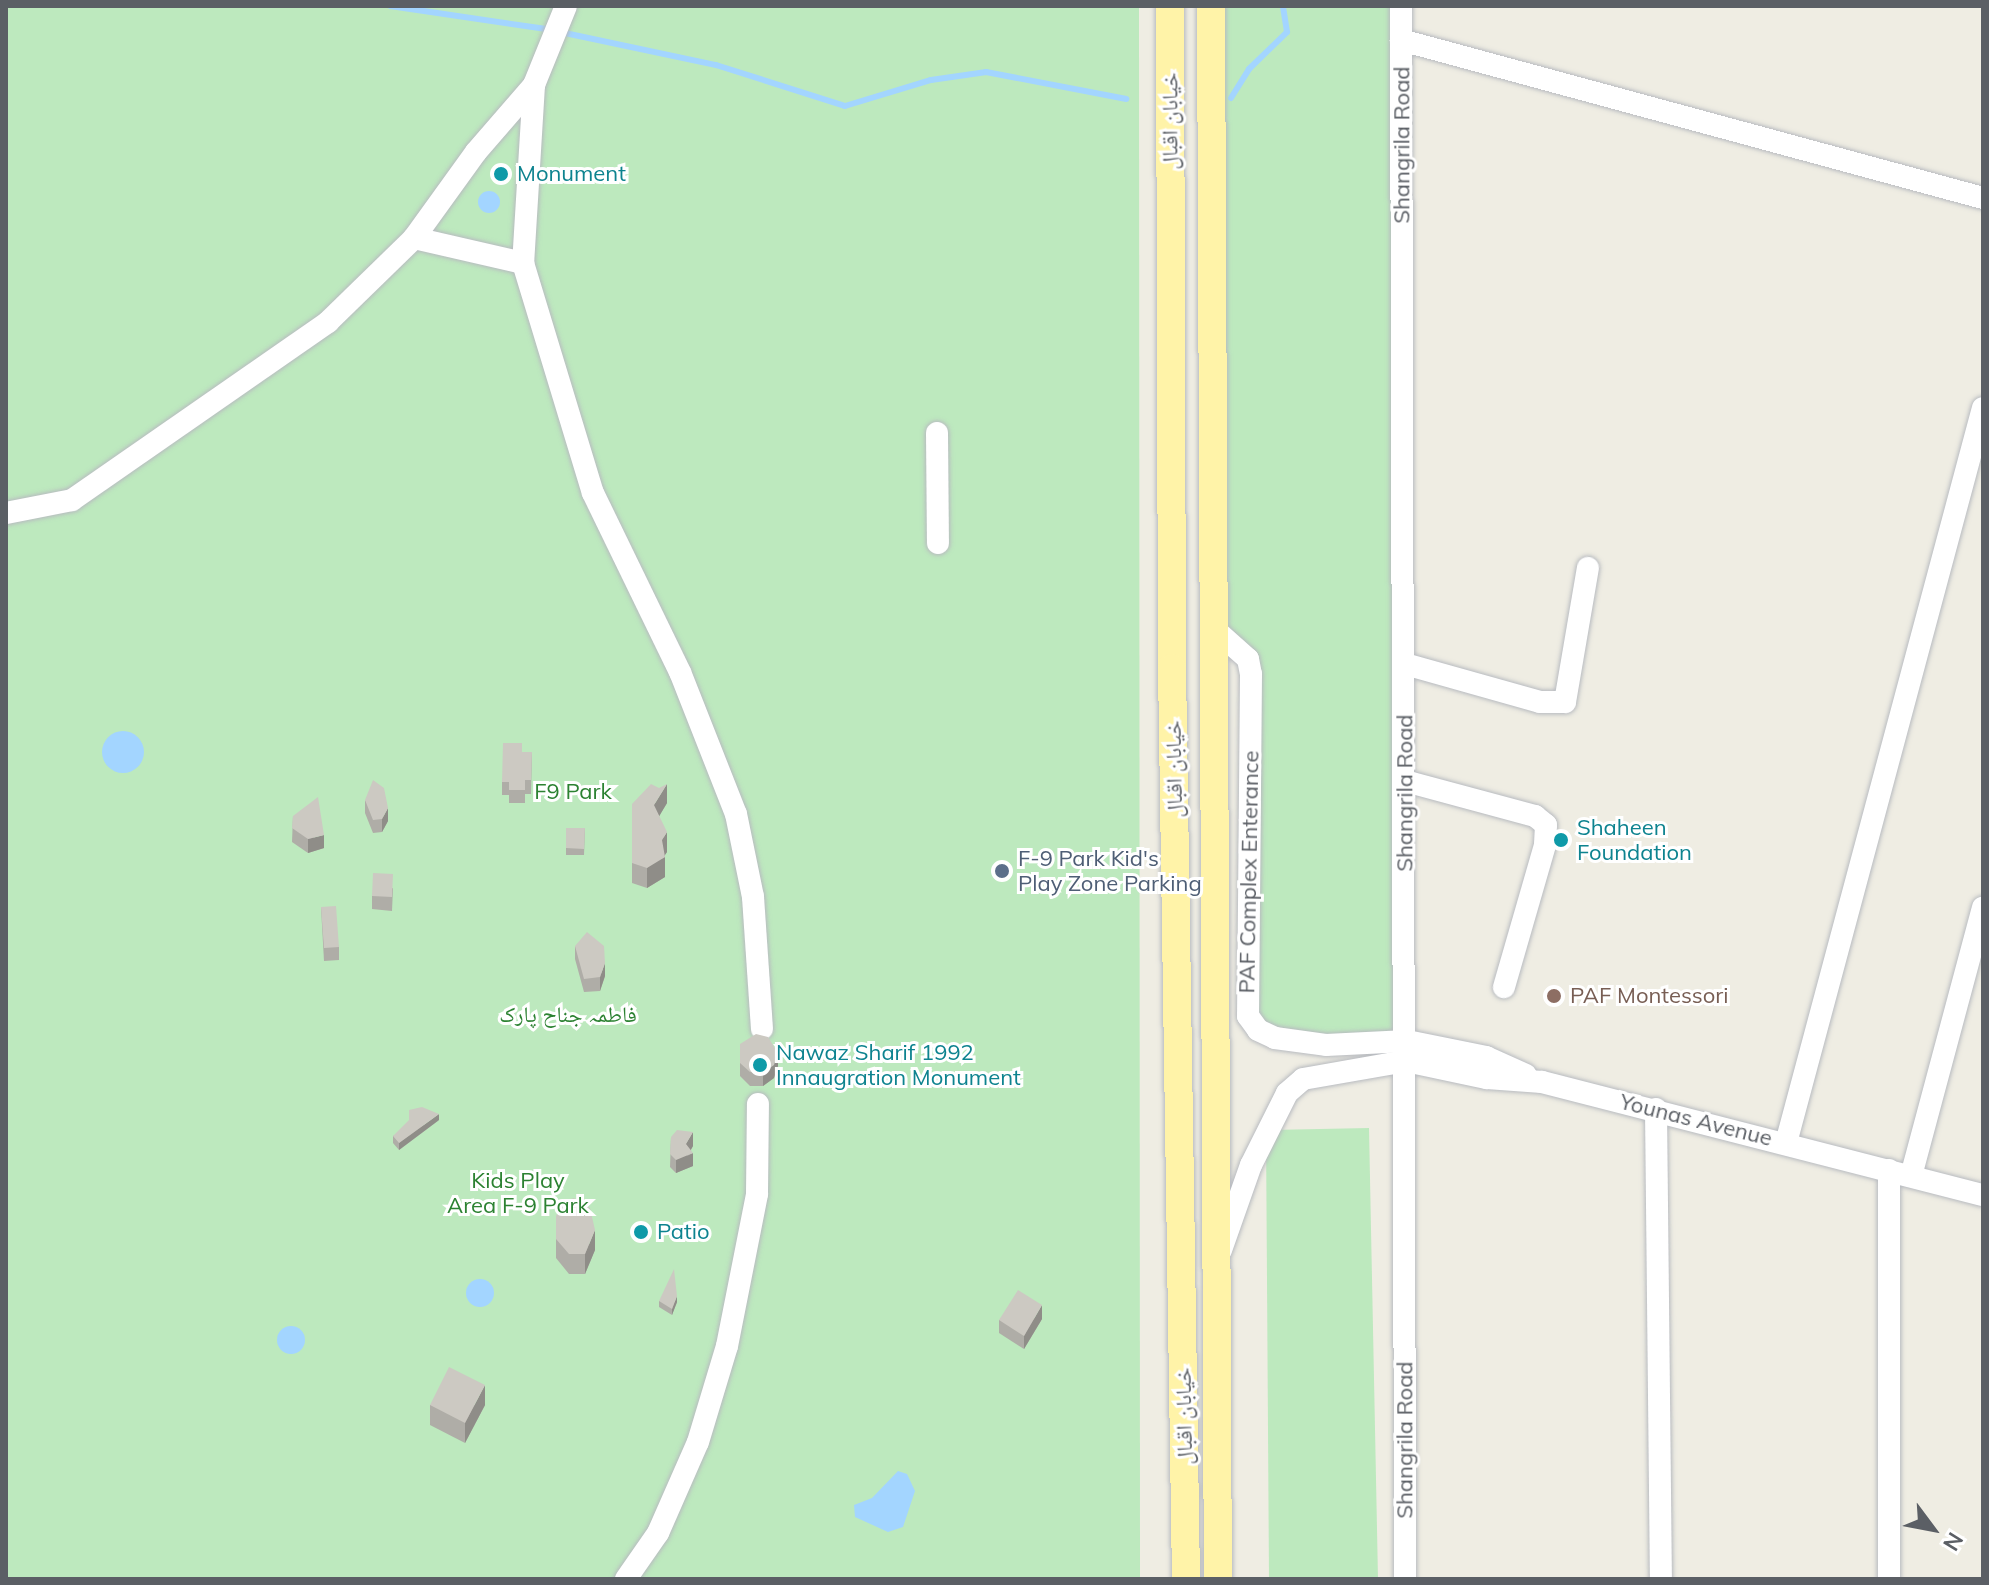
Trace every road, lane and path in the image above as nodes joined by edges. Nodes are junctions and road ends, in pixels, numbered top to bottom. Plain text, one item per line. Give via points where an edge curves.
1 (566, 6) edge
2 (1170, 6) edge
3 (1211, 6) edge
4 (1401, 6) edge
5 (1401, 40) junction
6 (534, 85) junction
7 (1983, 198) edge
8 (414, 238) junction
9 (523, 263) junction
10 (1983, 408) edge
11 (937, 433) dead end
12 (6, 513) edge
13 (938, 543) dead end
14 (1588, 568) dead end
15 (1212, 627) junction
16 (1405, 664) junction
17 (1405, 781) junction
18 (1983, 907) edge
19 (1504, 987) dead end
20 (762, 1029) dead end
21 (1406, 1051) junction
22 (1542, 1082) joint
23 (758, 1104) dead end
24 (1656, 1109) junction
25 (1786, 1143) junction
26 (1900, 1173) junction
27 (1983, 1195) edge
28 (1214, 1269) junction
29 (626, 1579) edge
30 (1186, 1579) edge
31 (1218, 1579) edge
32 (1405, 1579) edge
33 (1661, 1579) edge
34 (1889, 1579) edge

1 - 6 street
2 - 30 main road, خیابان اقبال via 1172,668
3 - 15 main road, خیابان اقبال
4 - 5 street, Shangrila Road
5 - 7 street
5 - 16 street, Shangrila Road
6 - 8 street via 476,152
6 - 9 street
8 - 9 street
8 - 12 street via 328,322 72,500
9 - 20 street via 593,493 680,672 736,814 753,897
10 - 25 street
11 - 13 street
14 - 16 street via 1565,702 1540,702
15 - 21 street, PAF Complex Enterance via 1248,659 1251,674 1248,1016 1258,1030 1275,1038
15 - 28 main road, خیابان اقبال
16 - 17 street, Shangrila Road
17 - 19 street via 1535,816 1546,825 1545,845
17 - 21 street, Shangrila Road
18 - 26 street
21 - 22 street, PAF Complex Enterance via 1486,1057
21 - 28 street via 1303,1079 1287,1093 1251,1165
21 - 32 street, Shangrila Road
22 - 24 street, Younas Avenue
23 - 29 street via 757,1194 727,1346 698,1442 658,1533
24 - 25 street, Younas Avenue
24 - 33 street
25 - 26 street, Younas Avenue
26 - 27 street, Younas Avenue
26 - 34 street
28 - 31 main road, خیابان اقبال

